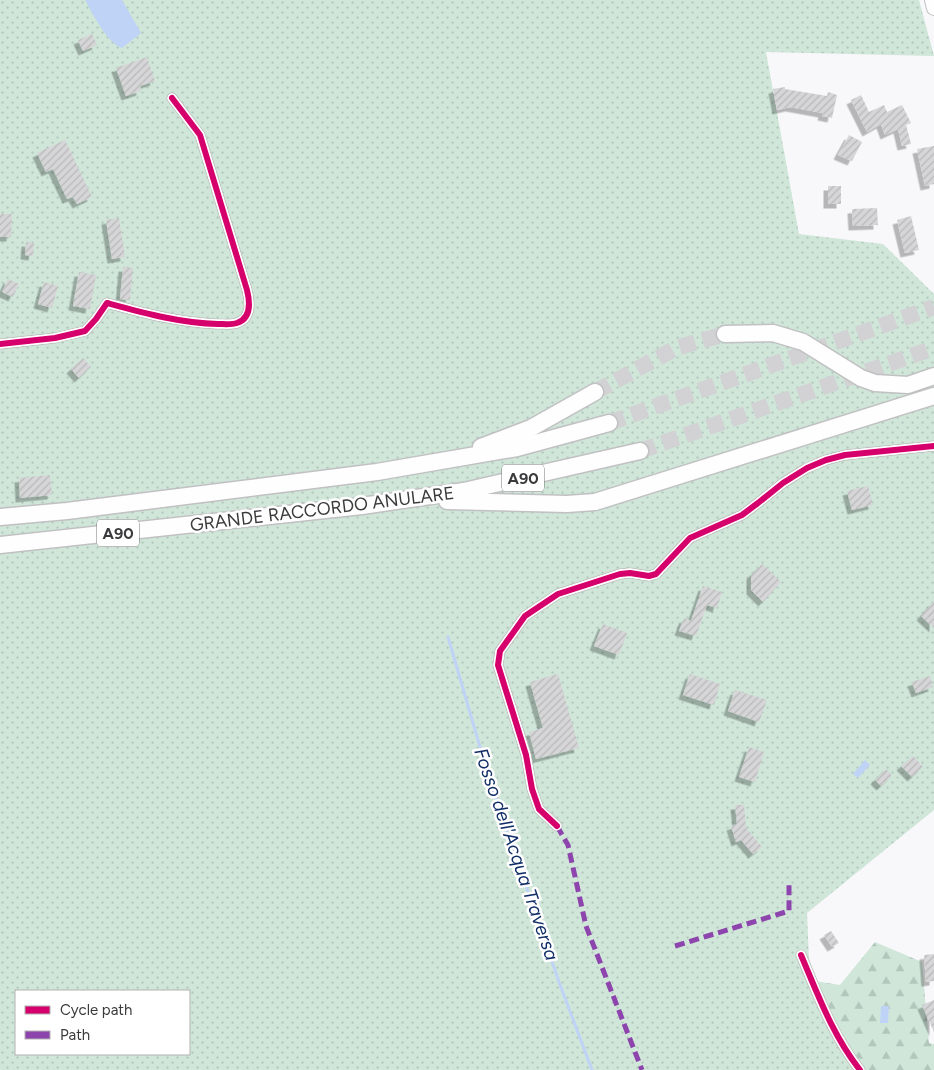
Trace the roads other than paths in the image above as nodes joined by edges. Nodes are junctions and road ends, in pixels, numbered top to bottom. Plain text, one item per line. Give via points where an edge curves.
1 (932, 0) edge
2 (934, 8) edge
3 (172, 98) dead end
4 (725, 334) tunnel mouth
5 (0, 344) edge
6 (934, 376) edge
7 (595, 392) tunnel mouth
8 (934, 396) edge
9 (609, 423) tunnel mouth
10 (934, 446) edge
11 (640, 450) tunnel mouth
12 (452, 459) junction
13 (405, 500) junction
14 (0, 517) edge
15 (0, 545) edge
16 (556, 826) dead end
17 (801, 955) dead end
18 (860, 1070) edge

1 - 2 main road
3 - 5 street via 200,135 243,272 250,302 245,317 238,323 205,323 162,318 107,303 85,331
4 - 6 highway via 773,333 802,342 875,383 908,385
7 - 12 highway via 530,428
8 - 13 highway via 596,502
9 - 12 highway, GRANDE RACCORDO ANULARE / A90 via 517,448
10 - 16 street via 845,456 815,464 793,475 745,513 690,538 656,574 626,573 607,577 558,594 525,616 500,651 498,665 539,809
11 - 13 highway, GRANDE RACCORDO ANULARE / A90 via 464,491
12 - 14 highway, GRANDE RACCORDO ANULARE / A90 via 229,492
13 - 15 highway, GRANDE RACCORDO ANULARE / A90
17 - 18 street via 832,1026

